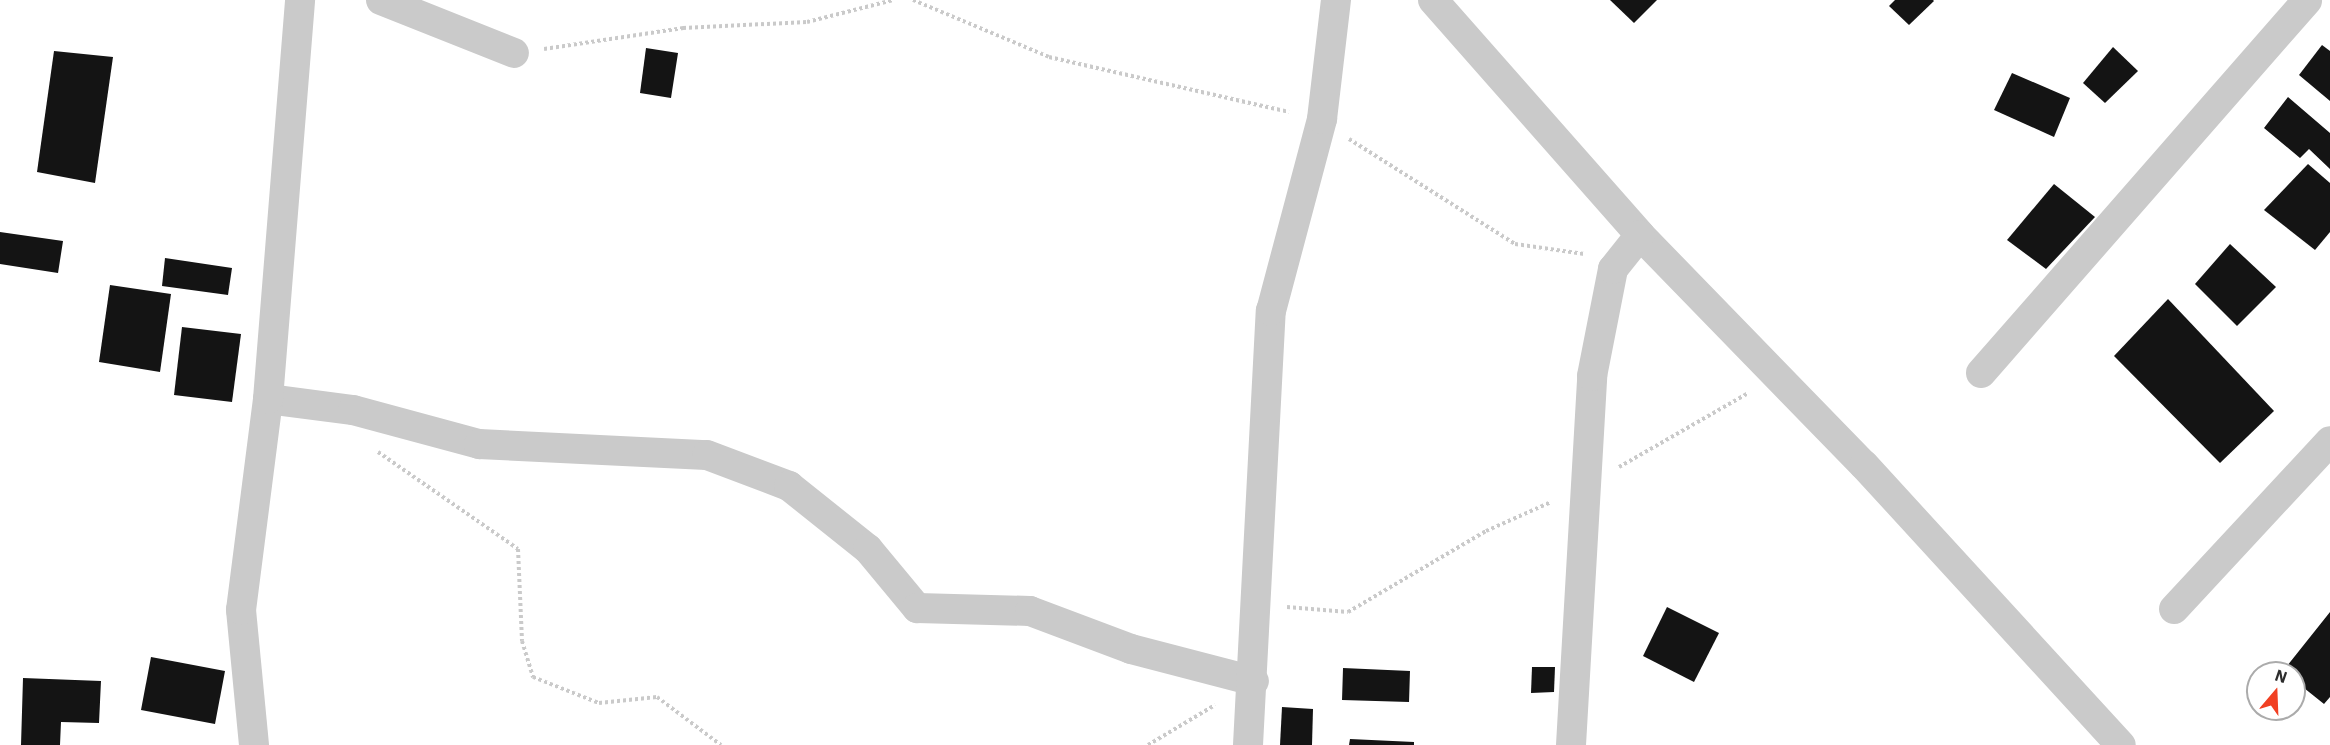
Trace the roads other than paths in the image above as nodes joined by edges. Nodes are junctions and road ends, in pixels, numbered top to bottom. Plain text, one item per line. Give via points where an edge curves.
1 (300, 0) edge
2 (381, 0) edge
3 (1336, 0) edge
4 (1433, 0) edge
5 (2307, 0) edge
6 (514, 53) road end
7 (1640, 235) junction
8 (1981, 373) dead end
9 (268, 399) junction
10 (2330, 441) edge
11 (2174, 609) dead end
12 (1254, 681) junction
13 (254, 745) edge
14 (1248, 745) edge
15 (1571, 745) edge
16 (2121, 745) edge

1 - 9 street
2 - 6 street
3 - 12 street via 1322,119 1271,311
4 - 7 street
5 - 8 street
7 - 15 street via 1613,269 1592,376
7 - 16 street via 1864,465
9 - 12 street via 353,410 479,444 707,455 789,486 868,549 917,608 1030,611 1131,649
9 - 13 street via 242,610
10 - 11 street
12 - 14 street

